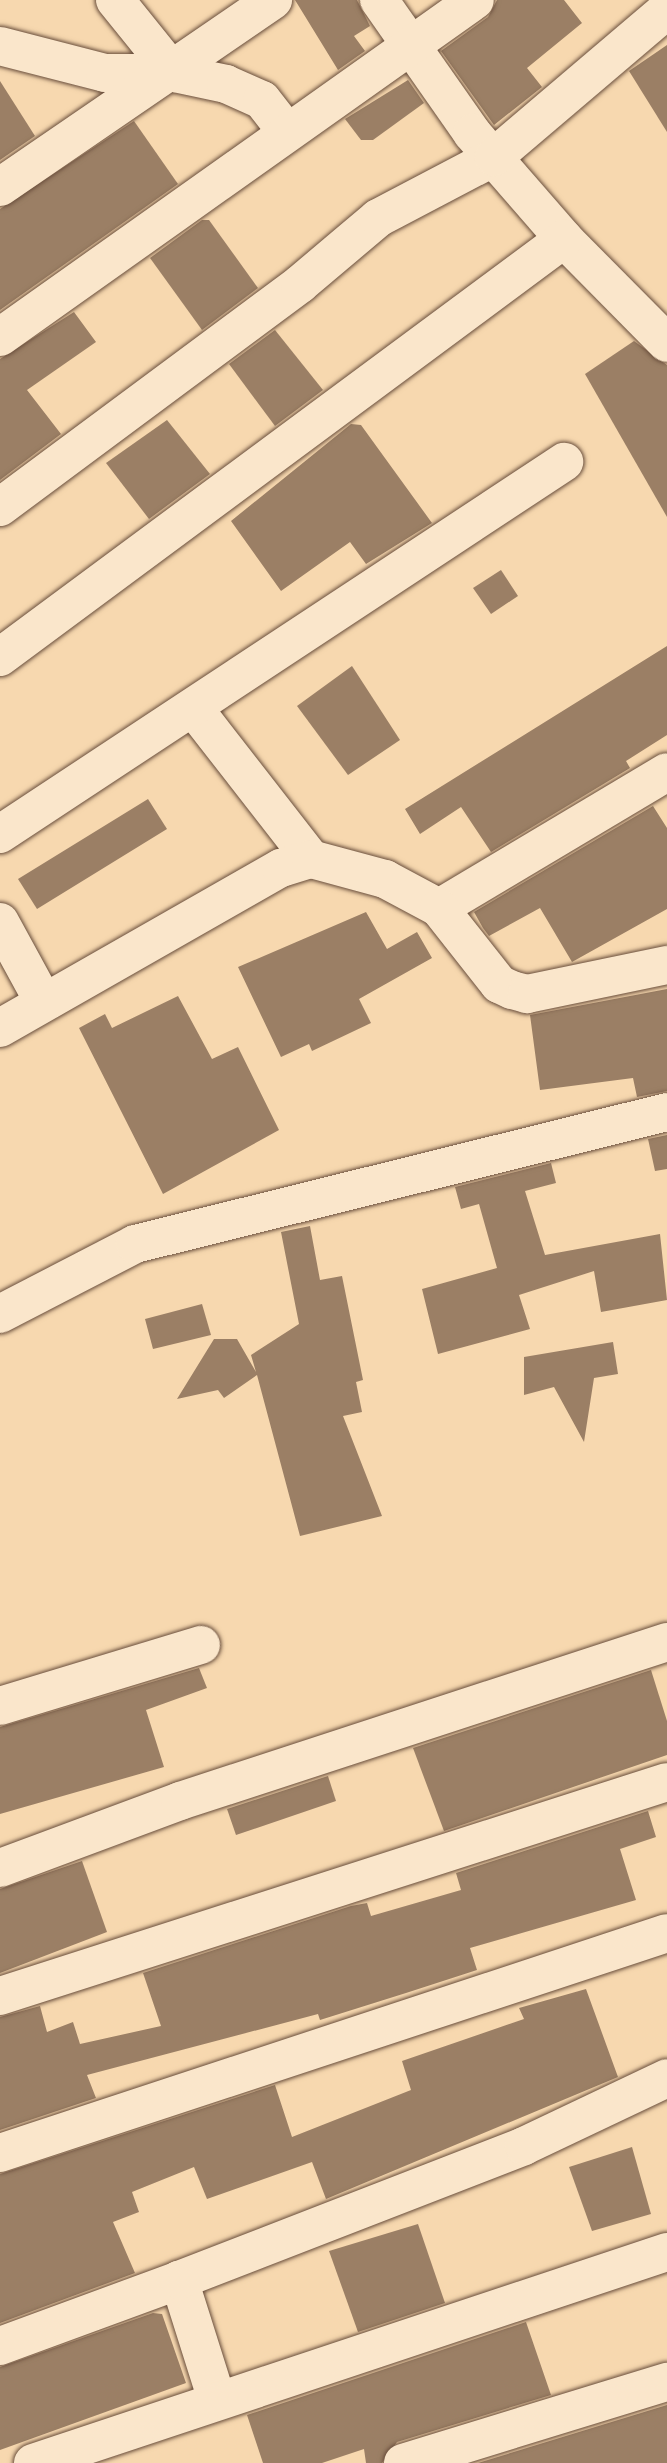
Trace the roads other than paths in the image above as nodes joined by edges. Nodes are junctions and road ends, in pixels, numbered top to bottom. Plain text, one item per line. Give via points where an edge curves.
1 (114, 0) edge
2 (273, 0) edge
3 (379, 0) edge
4 (475, 0) edge
5 (667, 10) edge
6 (0, 46) edge
7 (409, 46) junction
8 (174, 73) junction
9 (286, 131) junction
10 (494, 157) junction
11 (0, 187) edge
12 (564, 239) junction
13 (0, 337) edge
14 (667, 343) edge
15 (564, 461) dead end
16 (0, 508) edge
17 (0, 657) edge
18 (195, 710) junction
19 (667, 772) edge
20 (0, 834) edge
21 (311, 859) junction
22 (439, 908) junction
23 (0, 922) edge
24 (667, 965) edge
25 (42, 999) junction
26 (0, 1028) edge
27 (667, 1112) edge
28 (0, 1314) edge
29 (667, 1642) edge
30 (201, 1645) dead end
31 (0, 1706) edge
32 (667, 1782) edge
33 (0, 1868) edge
34 (667, 1933) edge
35 (0, 1996) edge
36 (667, 2078) edge
37 (0, 2153) edge
38 (667, 2252) edge
39 (180, 2280) junction
40 (0, 2346) edge
41 (667, 2382) edge
42 (216, 2398) junction
43 (132, 2429) junction
44 (33, 2463) edge
45 (99, 2463) edge
46 (402, 2463) edge

1 - 8 street
2 - 8 street
3 - 7 street
4 - 7 street
5 - 10 street
6 - 8 street via 105,73
7 - 9 street
7 - 10 street
8 - 9 street via 226,84 262,100
8 - 11 street
9 - 13 street
10 - 12 street
10 - 16 street via 378,218 300,284
12 - 14 street
12 - 17 street
15 - 18 street
18 - 20 street
18 - 21 street
19 - 22 street
21 - 22 street via 385,879
21 - 25 street via 281,868
22 - 24 street via 499,984 527,994
23 - 25 street
25 - 26 street
27 - 28 street via 135,1244
29 - 33 street via 180,1801
30 - 31 street
32 - 35 street
34 - 37 street
36 - 39 street via 524,2146
38 - 42 street
39 - 40 street
39 - 42 street
41 - 46 street
42 - 43 street
43 - 44 street
43 - 45 street

